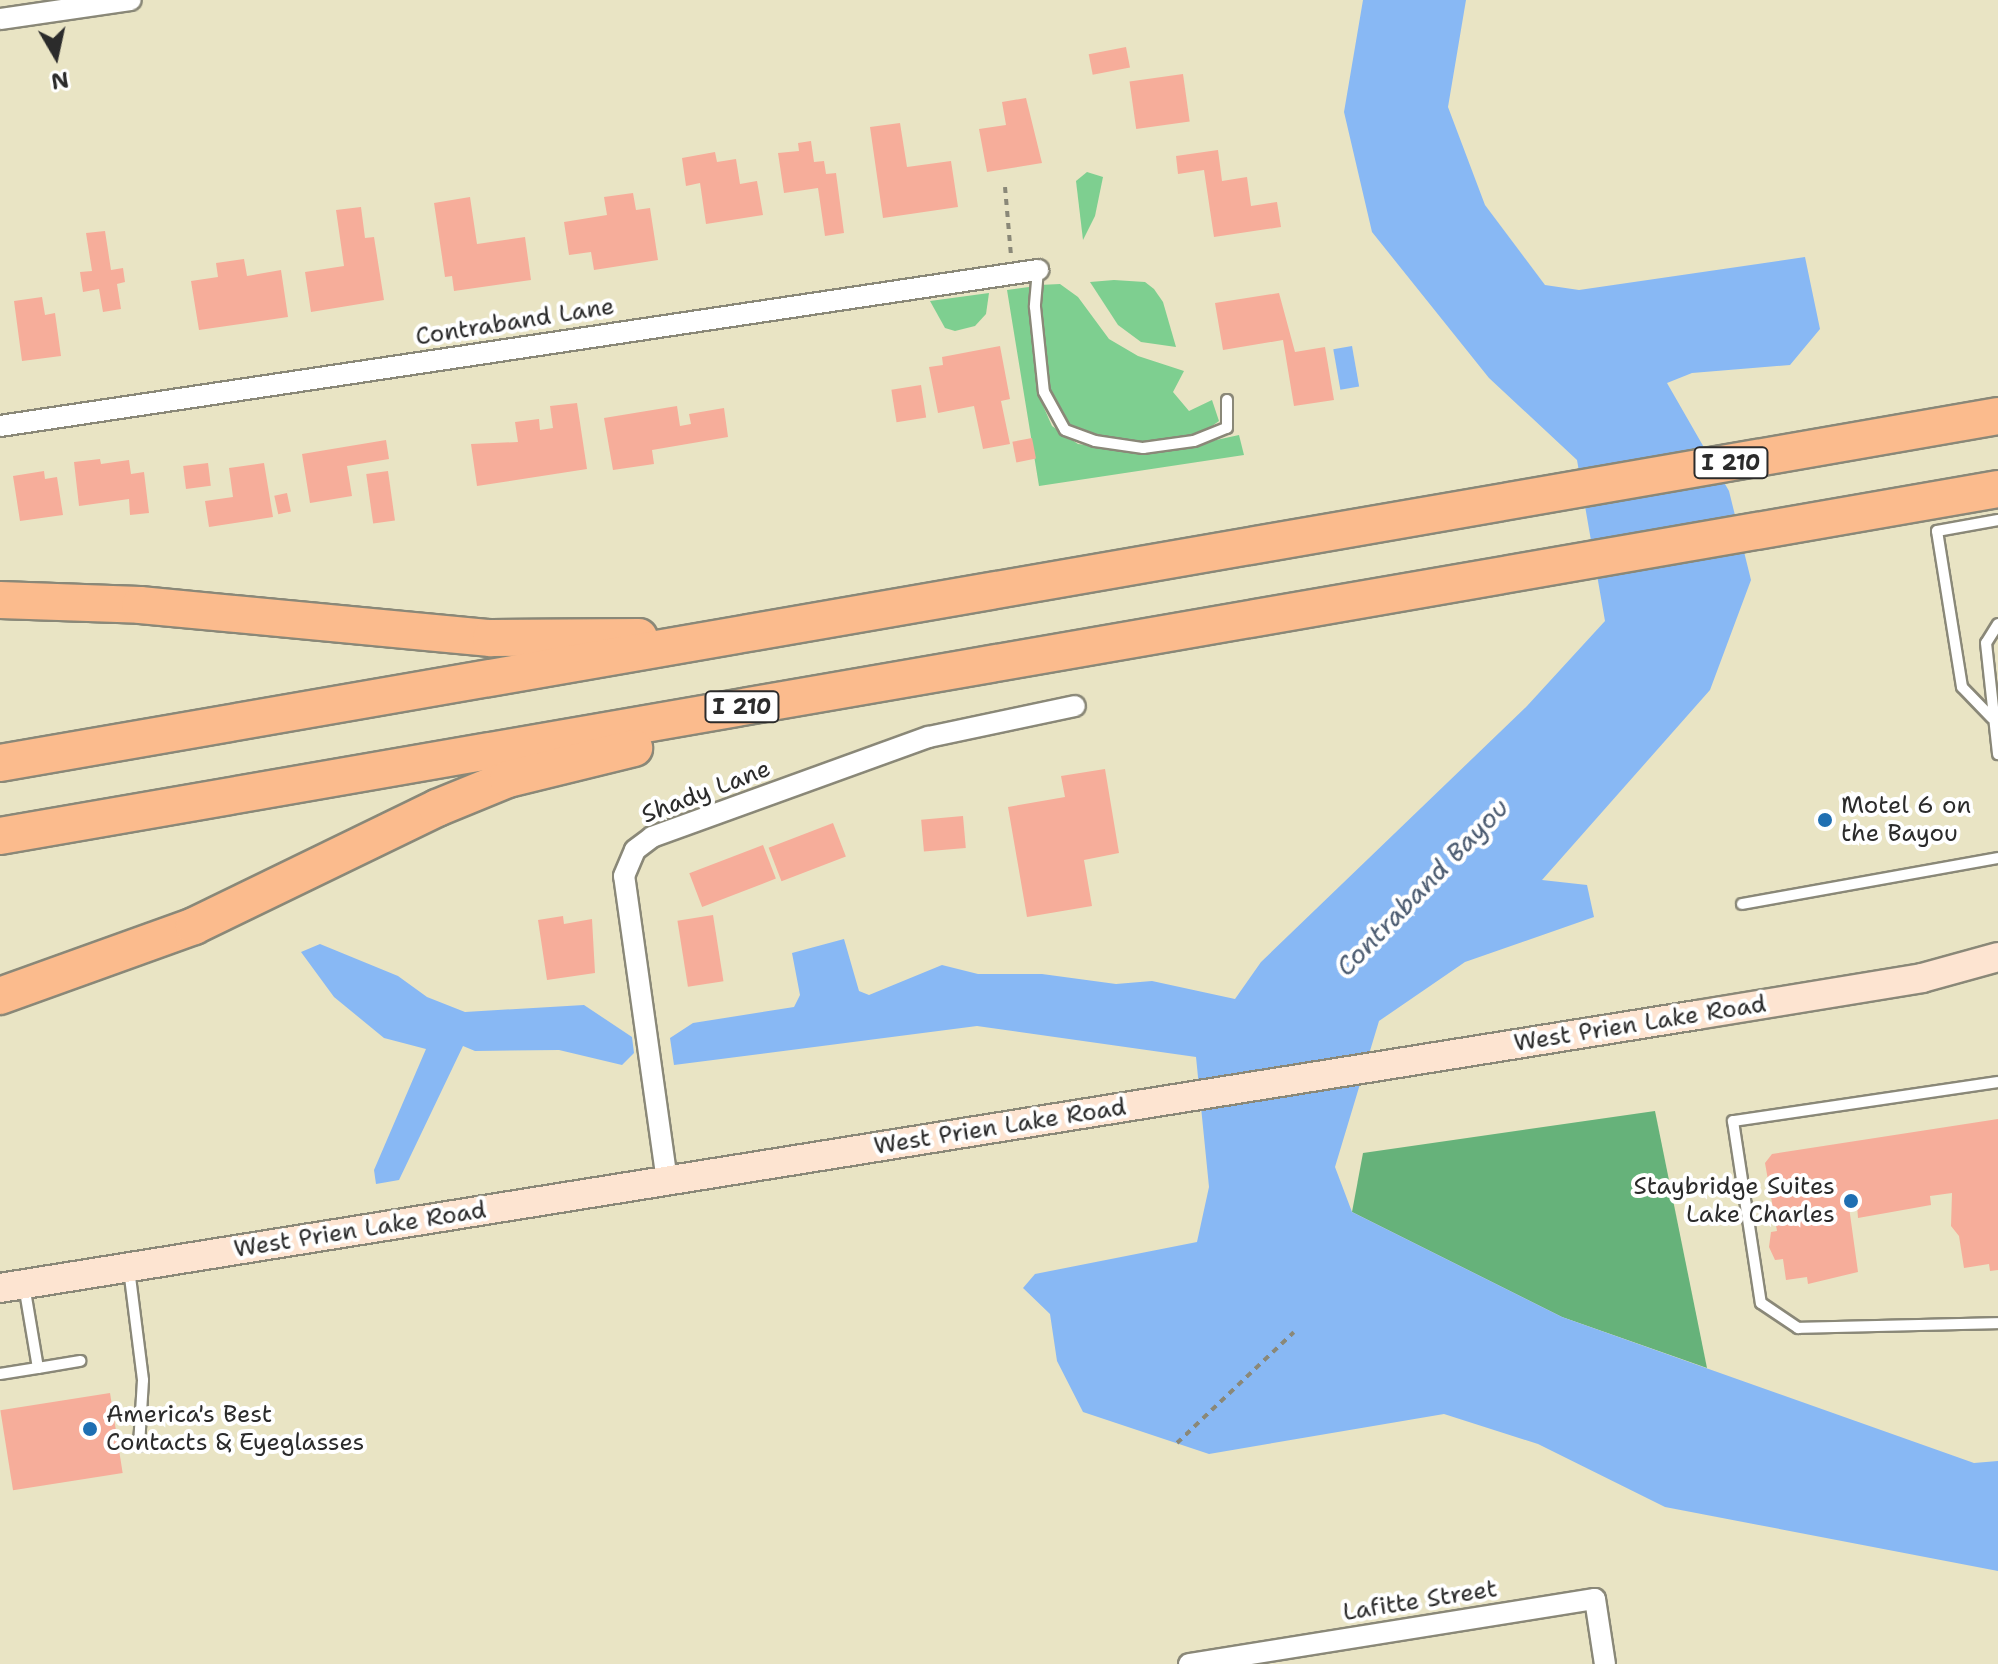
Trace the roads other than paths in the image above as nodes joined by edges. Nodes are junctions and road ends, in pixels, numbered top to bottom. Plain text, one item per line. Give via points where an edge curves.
1 (131, 0) edge
2 (0, 19) edge
3 (1038, 270) joint
4 (1227, 400) dead end
5 (1998, 416) edge
6 (0, 426) edge
7 (1998, 489) edge
8 (1998, 520) edge
9 (0, 600) edge
10 (1998, 624) edge
11 (772, 630) junction
12 (869, 684) junction
13 (1075, 706) dead end
14 (1992, 718) junction
15 (1998, 754) edge
16 (0, 763) edge
17 (0, 836) edge
18 (1998, 858) edge
19 (1742, 904) dead end
20 (1998, 957) edge
21 (82, 968) junction
22 (0, 996) edge
23 (0, 1009) edge
24 (1998, 1082) edge
25 (667, 1181) junction
26 (128, 1267) junction
27 (7, 1286) edge
28 (1998, 1323) edge
29 (80, 1361) dead end
30 (38, 1368) junction
31 (0, 1374) edge
32 (139, 1446) dead end
33 (1189, 1664) edge
34 (1605, 1664) edge

1 - 2 street
3 - 4 lane via 1035,307 1044,392 1065,430 1143,448 1194,441 1227,428
3 - 6 street, Contraband Lane
5 - 11 highway, I 210
7 - 12 highway, I 210
8 - 14 lane via 1937,531 1962,687
9 - 11 highway via 140,605 491,638
10 - 14 lane via 1986,643
11 - 16 highway, I 210
12 - 17 highway, I 210
12 - 21 highway via 508,779 194,926
13 - 25 street, Shady Lane via 929,737 652,837 635,850 624,876
14 - 15 lane
18 - 19 lane
20 - 25 street, West Prien Lake Road via 1922,978
21 - 22 highway
21 - 23 highway
24 - 28 lane via 1733,1121 1761,1303 1798,1328
25 - 26 street, West Prien Lake Road
26 - 27 street, West Prien Lake Road
26 - 32 lane via 143,1380
27 - 30 lane
29 - 30 lane
30 - 31 lane
33 - 34 street, Lafitte Street via 1595,1599

